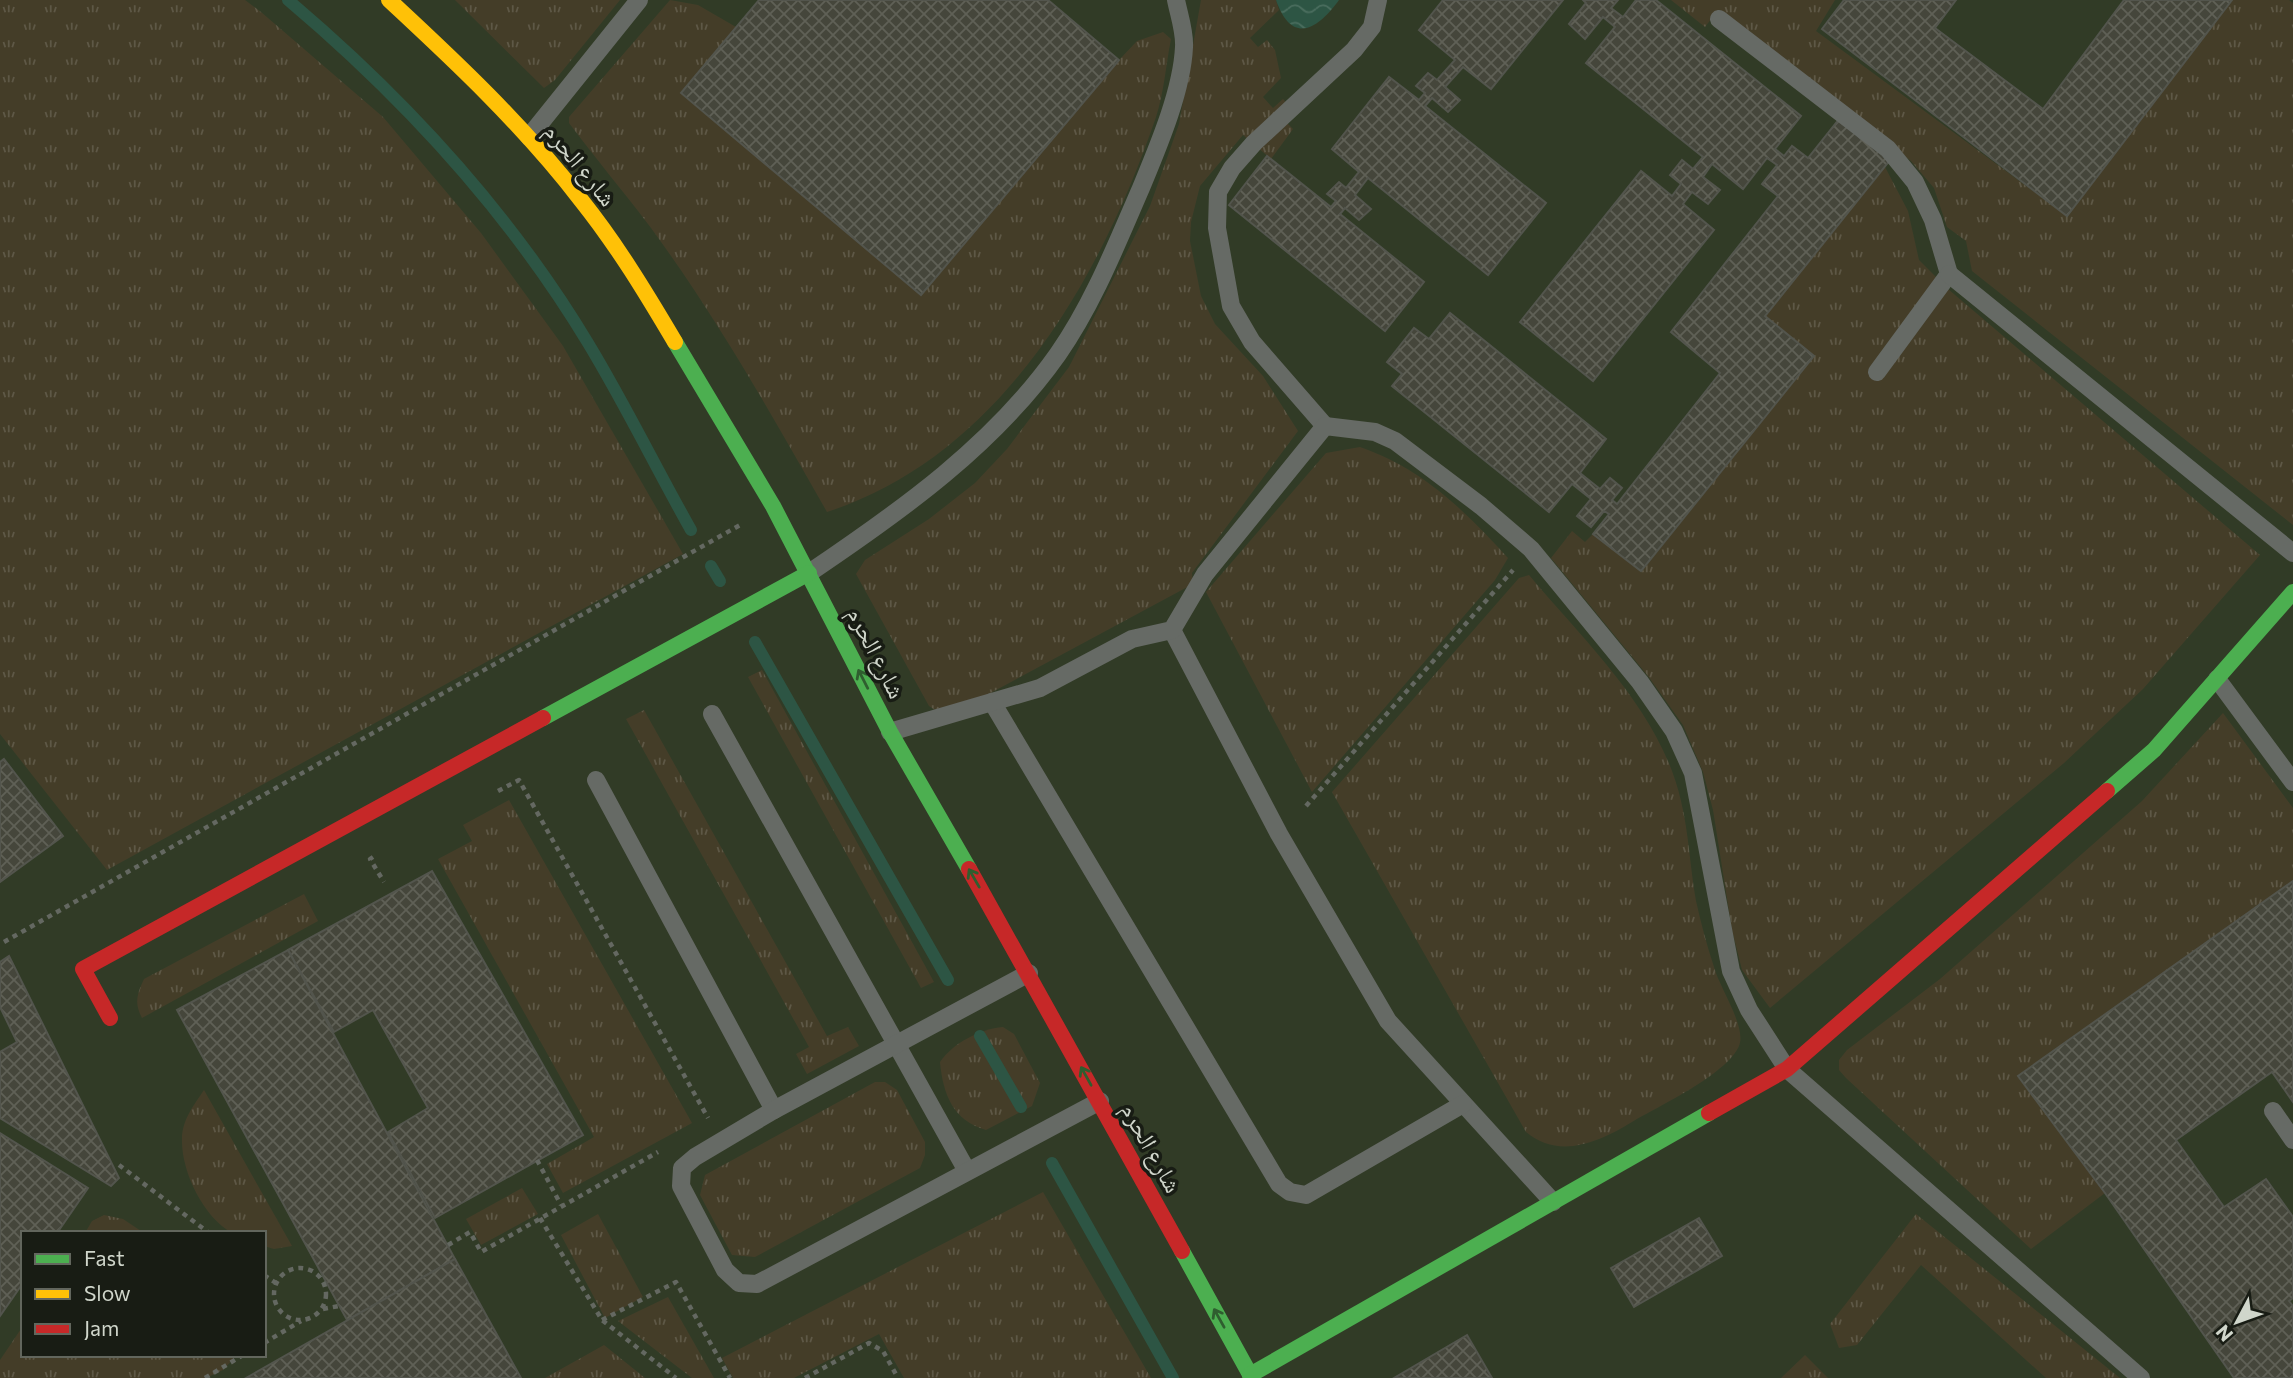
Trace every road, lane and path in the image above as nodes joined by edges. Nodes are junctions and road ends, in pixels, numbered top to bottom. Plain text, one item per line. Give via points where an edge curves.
1 (389, 0) edge
2 (639, 0) edge
3 (1176, 0) edge
4 (1378, 0) edge
5 (1719, 19) dead end
6 (529, 137) junction
7 (1949, 274) junction
8 (1877, 372) dead end
9 (1325, 426) junction
10 (773, 506) junction
11 (1531, 549) junction
12 (2293, 552) edge
13 (809, 573) junction
14 (2293, 592) edge
15 (1172, 630) junction
16 (2217, 679) junction
17 (992, 702) junction
18 (712, 714) dead end
19 (890, 732) junction
20 (596, 780) dead end
21 (2293, 782) edge
22 (496, 792) dead end
23 (1306, 806) dead end
24 (381, 853) dead end
25 (384, 882) dead end
26 (4, 942) dead end
27 (1029, 973) junction
28 (110, 1018) dead end
29 (896, 1045) junction
30 (1787, 1069) junction
31 (1100, 1101) junction
32 (1463, 1104) junction
33 (775, 1110) junction
34 (2273, 1111) dead end
35 (711, 1123) dead end
36 (2293, 1140) edge
37 (665, 1148) dead end
38 (537, 1160) dead end
39 (119, 1165) dead end
40 (967, 1171) junction
41 (1553, 1202) junction
42 (561, 1205) junction
43 (540, 1218) junction
44 (206, 1231) edge
45 (448, 1245) dead end
46 (266, 1276) edge
47 (276, 1283) junction
48 (339, 1306) dead end
49 (322, 1310) junction
50 (602, 1320) junction
51 (301, 1321) junction
52 (266, 1342) edge
53 (240, 1357) edge
54 (1251, 1377) edge
55 (205, 1378) edge
56 (676, 1378) edge
57 (730, 1378) edge
58 (804, 1378) edge
59 (898, 1378) edge
60 (2141, 1378) edge

1 - 6 street, شارع الحرم
2 - 6 lane
3 - 13 lane via 1184,47 1168,122 1094,289 1059,353 956,465 894,516
4 - 9 lane via 1372,27 1354,50 1254,143 1217,192 1218,239 1231,306 1252,342
5 - 7 lane via 1888,149 1915,182 1933,220
6 - 10 street, شارع الحرم via 628,263
7 - 8 lane
7 - 12 lane
9 - 11 lane via 1374,432 1395,441
9 - 15 lane via 1205,574
10 - 13 street, شارع الحرم
10 - 26 path
11 - 23 path
11 - 30 lane via 1640,682 1674,731 1693,773 1702,809 1731,971 1749,1010
19 -> 13 street, شارع الحرم
13 - 28 street via 83,969
14 - 16 street
15 - 17 lane via 1132,639 1040,688
15 - 32 lane via 1279,834 1388,1021
16 - 21 lane
16 - 30 street via 2154,750
17 - 19 lane
17 - 32 lane via 1279,1184 1306,1195
18 - 29 lane
27 -> 19 street, شارع الحرم
20 - 33 lane
22 - 35 path via 519,780
24 - 25 path via 370,859
27 - 29 lane
31 -> 27 street, شارع الحرم
29 - 33 lane
29 - 40 lane
30 - 41 street
30 - 60 lane
31 - 40 lane
54 -> 31 street, شارع الحرم
32 - 41 lane
33 - 40 lane via 682,1168 681,1186 725,1270 739,1283 758,1284
34 - 36 lane
37 - 42 path
38 - 42 path
39 - 44 path
41 - 54 street
42 - 43 path
43 - 45 path via 481,1252 470,1232
43 - 50 path
46 - 47 path
47 - 49 path via 287,1270 313,1271 325,1284
47 - 51 path via 278,1309
48 - 49 path
49 - 51 path
50 - 56 path
50 - 57 path via 676,1282
51 - 52 path
53 - 55 path
58 - 59 path via 869,1343 883,1351

